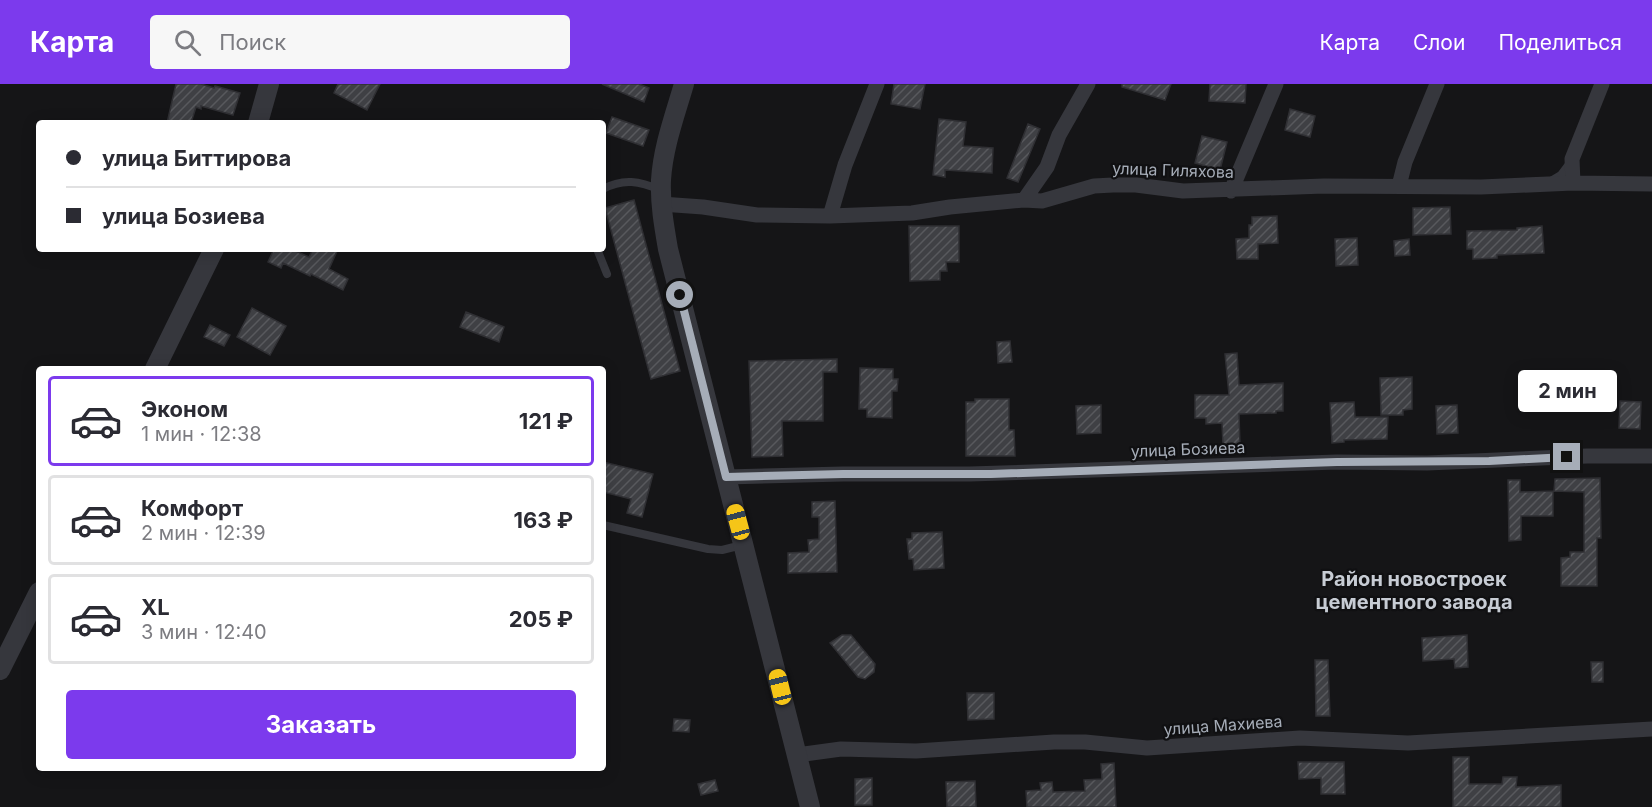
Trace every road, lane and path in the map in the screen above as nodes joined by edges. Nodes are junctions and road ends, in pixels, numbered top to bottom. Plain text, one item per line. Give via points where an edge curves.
1 (269, 84) edge
2 (684, 84) edge
3 (877, 84) edge
4 (1088, 84) edge
5 (1275, 84) edge
6 (1437, 84) edge
7 (1602, 84) edge
8 (259, 120) edge
9 (1572, 159) junction
10 (1573, 183) junction
11 (1543, 184) junction
12 (1652, 184) edge
13 (1399, 186) junction
14 (606, 187) edge
15 (1230, 191) junction
16 (661, 197) junction
17 (1024, 200) junction
18 (830, 216) junction
19 (213, 252) edge
20 (598, 252) edge
21 (607, 274) dead end
22 (156, 366) edge
23 (1652, 456) edge
24 (726, 477) junction
25 (606, 526) edge
26 (744, 544) junction
27 (36, 598) edge
28 (0, 670) edge
29 (1652, 729) edge
30 (797, 755) junction
31 (810, 807) edge

1 - 8 street
2 - 16 street via 666,151
3 - 18 street
4 - 17 street via 1059,135 1047,167
5 - 15 street
6 - 13 street
7 - 9 street
9 - 10 street
9 - 11 lane via 1562,175
10 - 11 street, улица Гиляхова
10 - 12 street, улица Гиляхова
11 - 13 street, улица Гиляхова
13 - 15 street, улица Гиляхова
14 - 16 lane via 629,181 644,183
15 - 17 street, улица Гиляхова via 1113,185 1094,186 1042,201
16 - 18 street, улица Гиляхова via 757,215
16 - 24 street via 668,249
17 - 18 street, улица Гиляхова via 912,213
19 - 22 street
20 - 21 lane
23 - 24 street, улица Бозиева
24 - 26 street
25 - 26 lane via 708,549
26 - 30 street
27 - 28 street
29 - 30 street, улица Махиева via 1408,743 1300,738 1147,748 1054,742
30 - 31 street

